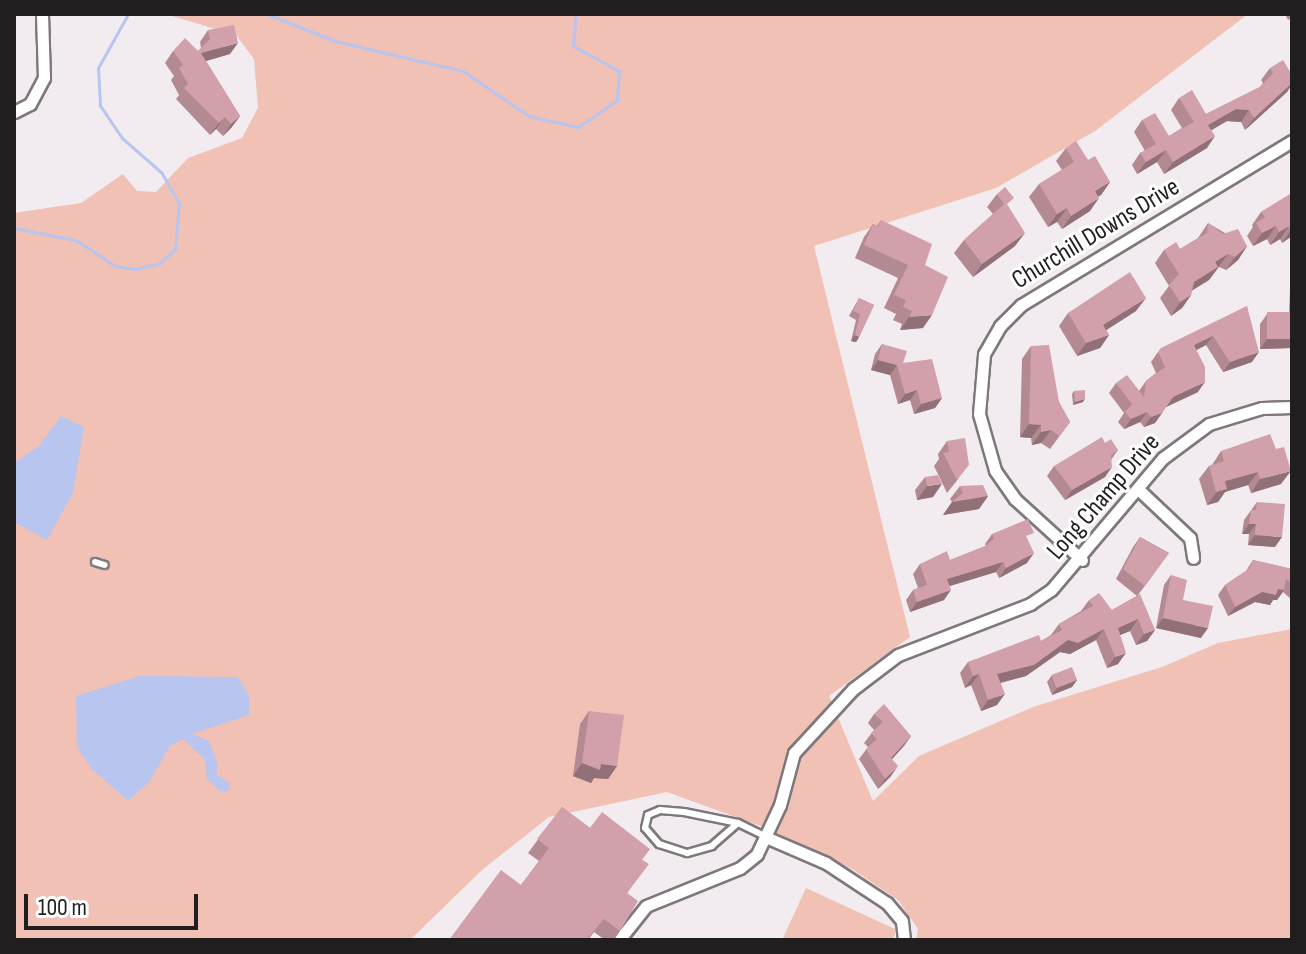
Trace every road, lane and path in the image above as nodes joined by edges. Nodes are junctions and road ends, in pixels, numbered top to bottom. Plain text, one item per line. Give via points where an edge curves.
1 (42, 14) edge
2 (14, 112) edge
3 (1292, 141) edge
4 (1292, 407) edge
5 (1138, 489) junction
6 (1193, 558) dead end
7 (1082, 560) junction
8 (95, 562) dead end
9 (105, 565) dead end
10 (738, 823) junction
11 (768, 838) junction
12 (619, 940) edge
13 (904, 940) edge

1 - 2 street via 44,78 30,104
3 - 7 street, Churchill Downs Drive via 1021,305 1000,326 984,354 979,414 995,470 1015,499
4 - 5 street, Long Champ Drive via 1262,408 1209,424 1175,447
5 - 6 street via 1190,538
5 - 7 street, Long Champ Drive
7 - 11 street, Long Champ Drive via 1030,604 928,641 853,689 794,753
8 - 9 lane
10 - 10 lane via 660,810 648,815 645,828 659,844 687,853 712,846
10 - 11 lane
11 - 12 street, Long Champ Drive via 740,868 646,906
11 - 13 street via 826,863 887,903 902,921

